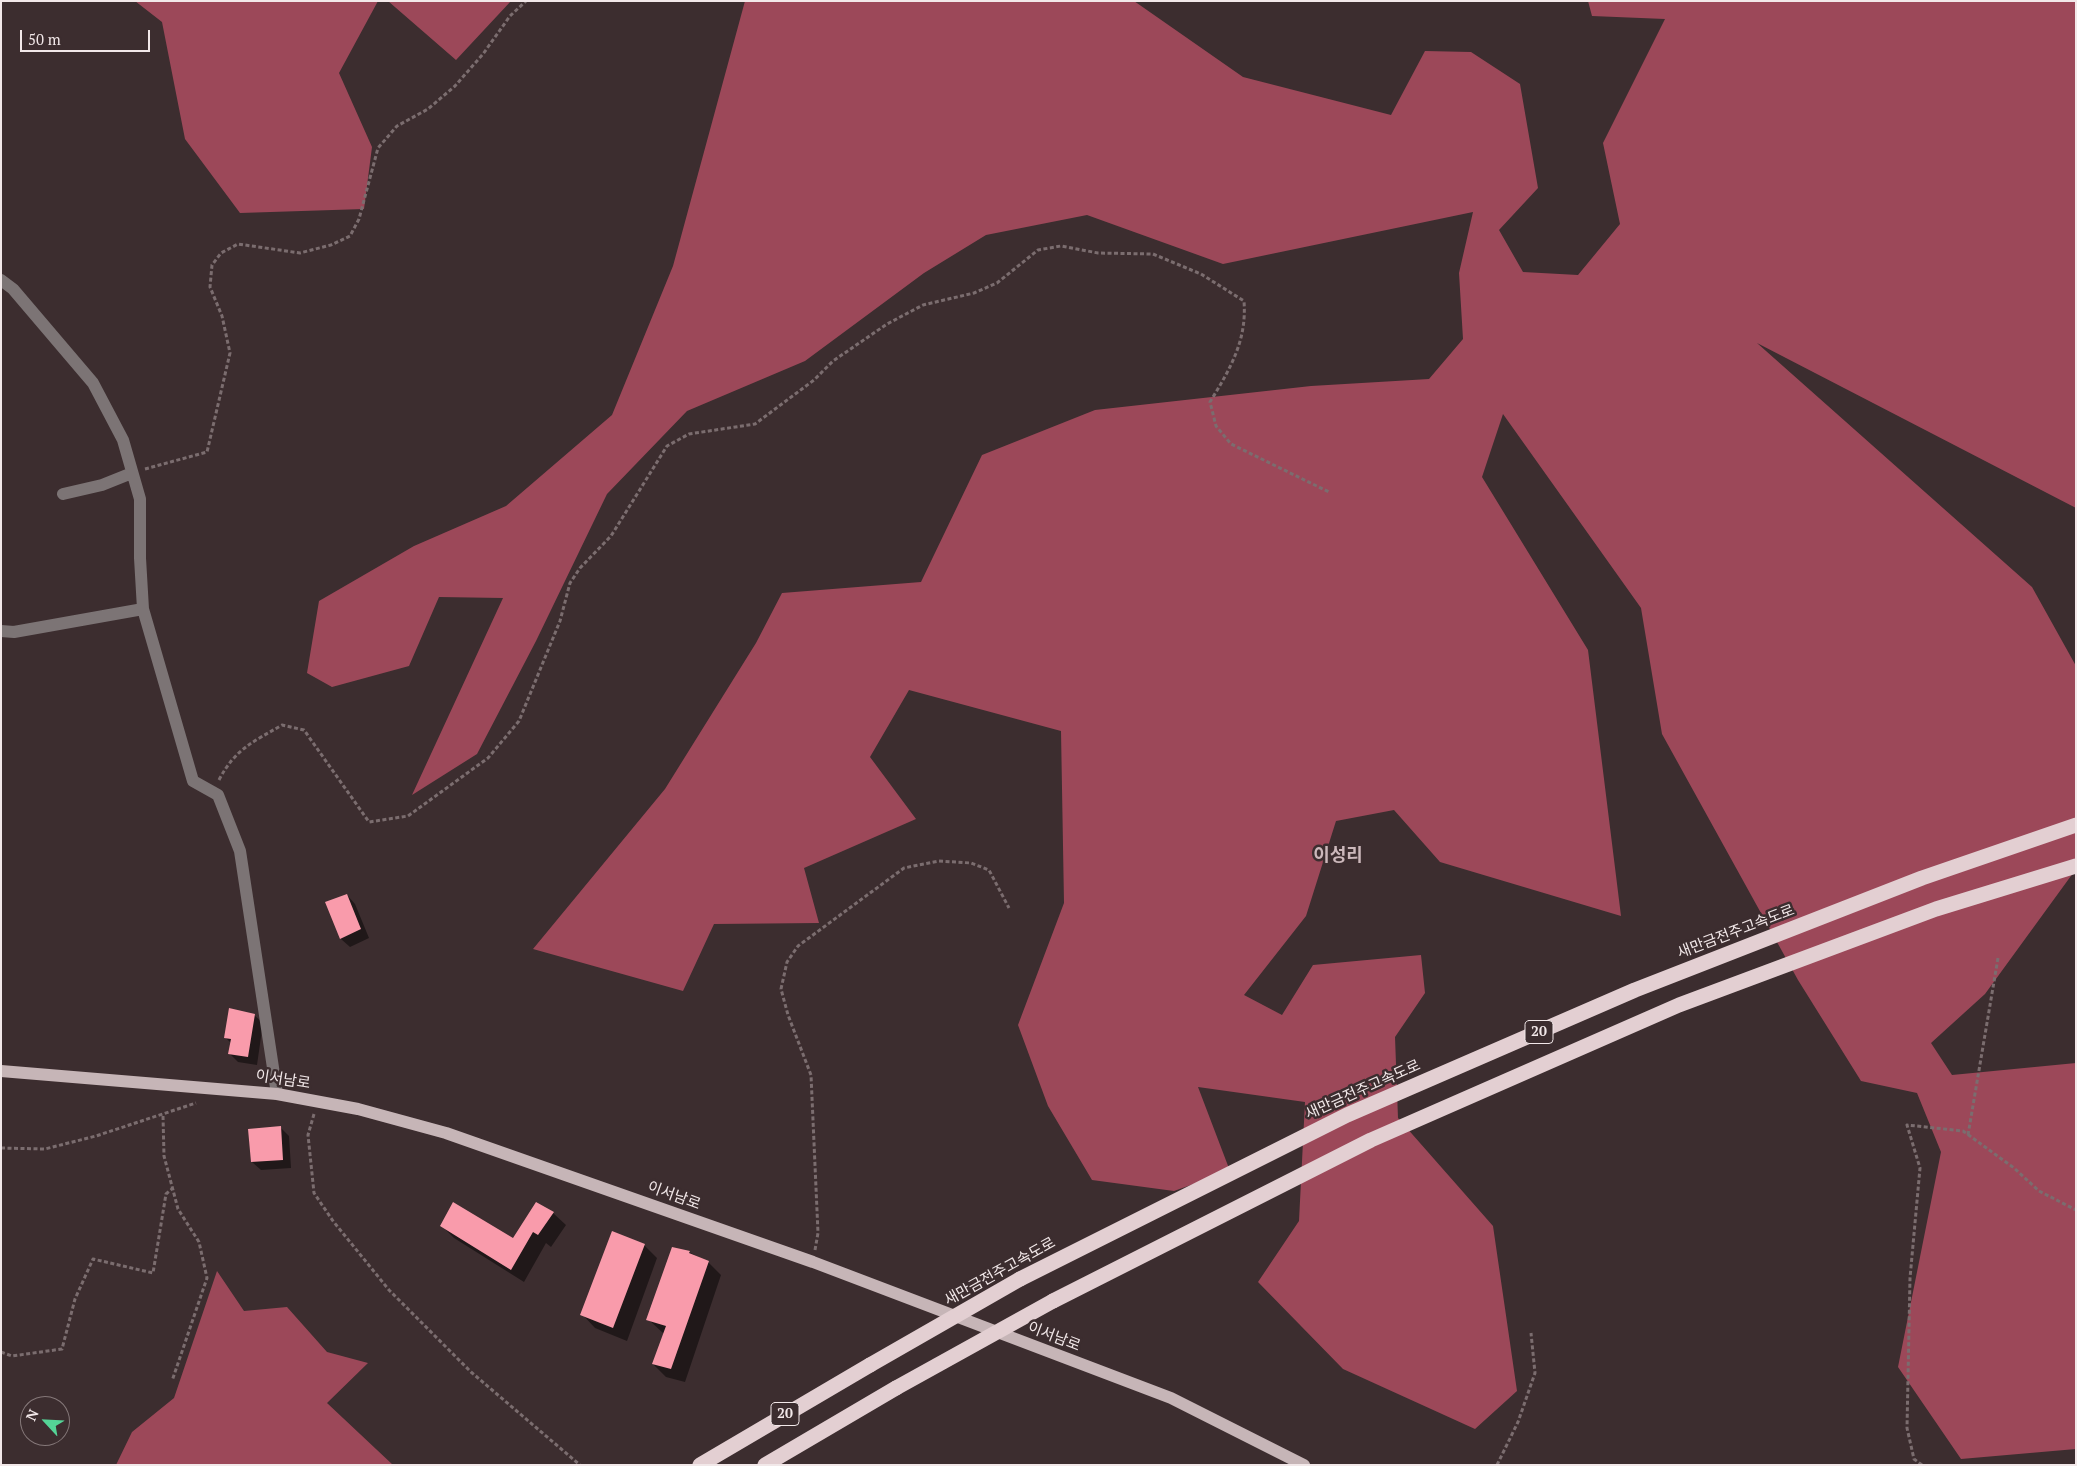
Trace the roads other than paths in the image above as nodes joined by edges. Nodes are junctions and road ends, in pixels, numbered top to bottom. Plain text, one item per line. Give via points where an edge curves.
1 (1, 280) edge
2 (132, 473) junction
3 (63, 494) dead end
4 (143, 609) junction
5 (1, 631) edge
6 (2076, 826) edge
7 (2076, 866) edge
8 (1, 1071) edge
9 (277, 1094) junction
10 (700, 1465) edge
11 (765, 1465) edge
12 (1304, 1465) edge

1 - 2 lane via 13,289 93,383 123,440
2 - 3 lane
2 - 4 lane via 140,499
4 - 5 lane via 14,632
4 - 9 lane via 193,781 218,795 240,850
6 - 10 highway, 새만금전주고속도로 / 20, bridge via 1922,878 1608,1002 1347,1115 1020,1279
7 - 11 highway, 20, bridge via 1936,909 1679,1005 1371,1140 1053,1301
8 - 9 main road, 이서남로
9 - 12 main road, 이서남로 via 358,1109 446,1133 813,1262 1171,1398

